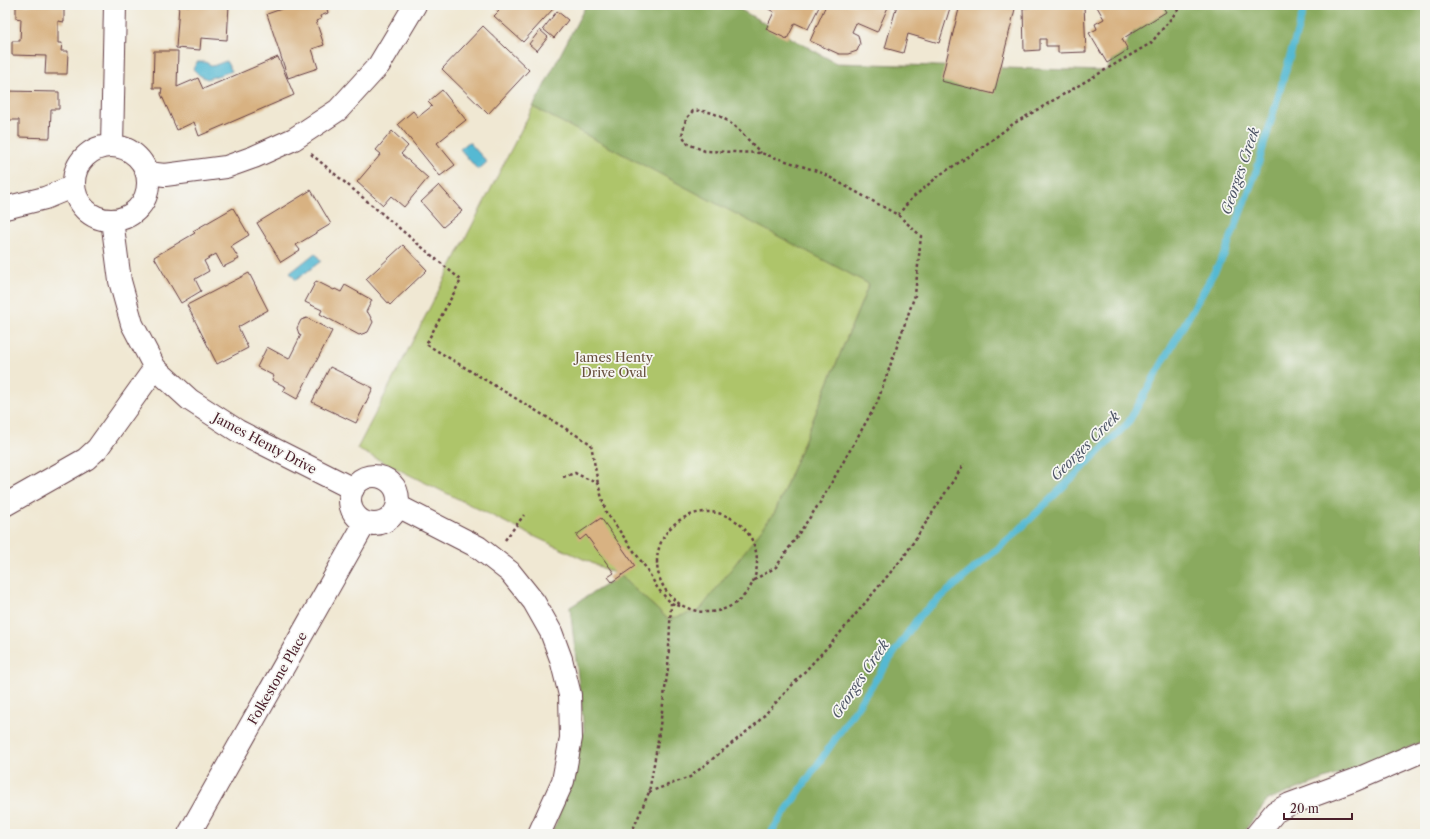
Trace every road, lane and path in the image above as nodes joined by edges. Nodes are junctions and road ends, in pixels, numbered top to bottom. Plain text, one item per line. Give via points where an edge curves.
1 (116, 5) edge
2 (415, 5) edge
3 (1182, 5) edge
4 (294, 139) junction
5 (112, 146) junction
6 (761, 154) junction
7 (147, 172) junction
8 (74, 186) junction
9 (5, 208) edge
10 (898, 215) junction
11 (112, 220) junction
12 (154, 368) junction
13 (964, 464) dead end
14 (563, 477) dead end
15 (598, 484) junction
16 (353, 489) junction
17 (5, 505) edge
18 (398, 506) junction
19 (524, 515) dead end
20 (365, 523) junction
21 (492, 558) junction
22 (754, 580) junction
23 (671, 603) junction
24 (685, 608) junction
25 (1425, 750) edge
26 (649, 792) junction
27 (188, 834) edge
28 (539, 834) edge
29 (631, 834) edge
30 (1257, 834) edge

1 - 5 street
2 - 4 street via 380,65 338,110
3 - 10 path via 1151,43 1013,124 941,174 911,199
4 - 7 street via 254,158 226,167 165,175
4 - 15 path via 462,280 426,344 591,444
5 - 7 street via 134,153
5 - 8 street via 100,147 89,153 75,174
6 - 6 path via 705,151 688,144 682,135 686,119 692,111 703,110 718,114 732,124
6 - 10 path via 820,172
7 - 11 street via 148,184 141,205 133,213
8 - 9 street via 45,198
8 - 11 street via 77,197 91,214
10 - 22 path via 921,236 915,296 877,403 820,500 776,567
11 - 12 street, James Henty Drive via 120,281 132,324
12 - 16 street, James Henty Drive via 190,400 238,431
12 - 17 street via 97,449 86,459
13 - 26 path via 905,555 835,639 756,724 690,777
14 - 15 path via 575,473
15 - 23 path via 606,512 658,589
16 - 18 street via 364,478 379,476 392,483 399,498
16 - 20 street via 350,504 353,512
18 - 20 street via 396,512 385,522
18 - 21 street via 478,547
19 - 21 path
20 - 27 street, Folkestone Place
21 - 28 street via 510,572 534,602 551,632 570,695 570,738 562,781
22 - 24 path via 746,594 733,605 712,612
22 - 24 path via 758,564 756,547 749,533 737,521 722,513 706,511 689,514 675,523 664,536 657,552 657,568 662,584 672,598
23 - 24 path
23 - 26 path via 668,668
25 - 30 street via 1290,804 1275,812
26 - 29 path

